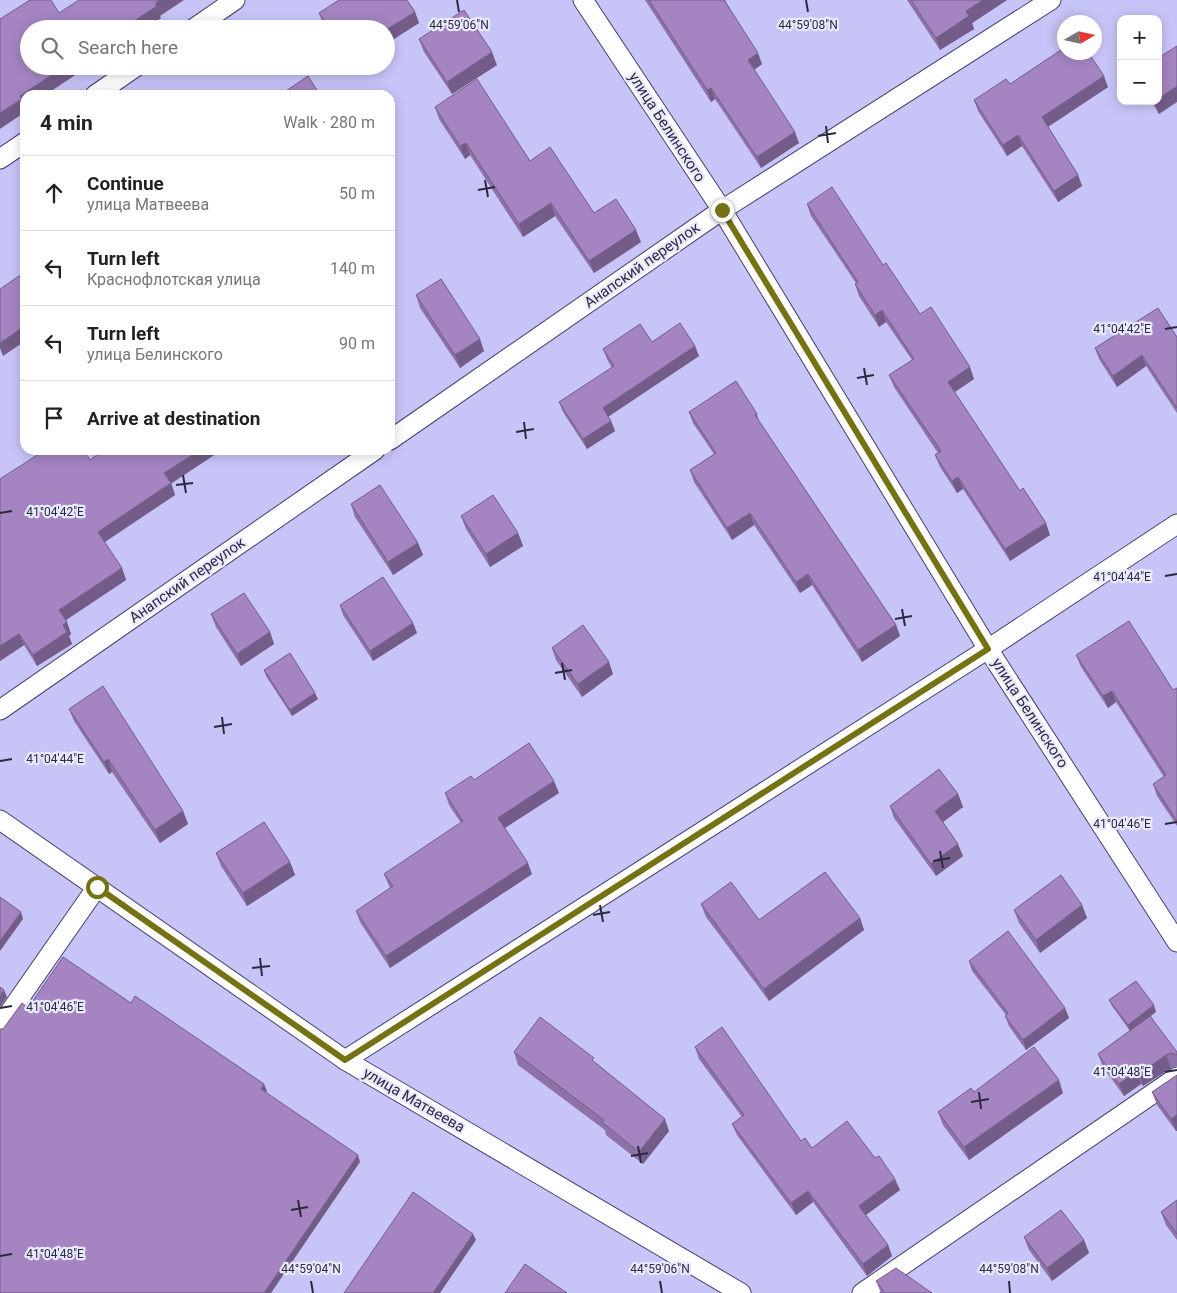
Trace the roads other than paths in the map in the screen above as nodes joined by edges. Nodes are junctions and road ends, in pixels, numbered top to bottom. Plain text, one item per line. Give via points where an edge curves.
1 (235, 0) edge
2 (583, 0) edge
3 (1051, 0) edge
4 (206, 20) edge
5 (124, 75) edge
6 (101, 90) edge
7 (20, 145) edge
8 (0, 159) edge
9 (722, 210) junction
10 (395, 437) edge
11 (368, 455) edge
12 (1177, 524) edge
13 (988, 649) junction
14 (0, 710) edge
15 (0, 820) edge
16 (97, 887) junction
17 (1177, 942) edge
18 (0, 1026) edge
19 (345, 1060) junction
20 (1177, 1077) edge
21 (741, 1293) edge
22 (862, 1293) edge

1 - 4 lane
2 - 9 lane, улица Белинского
3 - 9 lane, Анапский переулок
5 - 6 lane
7 - 8 lane
9 - 10 lane, Анапский переулок
9 - 13 lane, улица Белинского
11 - 14 lane, Анапский переулок
12 - 13 lane
13 - 17 lane, улица Белинского
13 - 19 lane
15 - 16 lane, улица Матвеева
16 - 18 lane
16 - 19 lane, улица Матвеева
19 - 21 lane, улица Матвеева
20 - 22 lane

